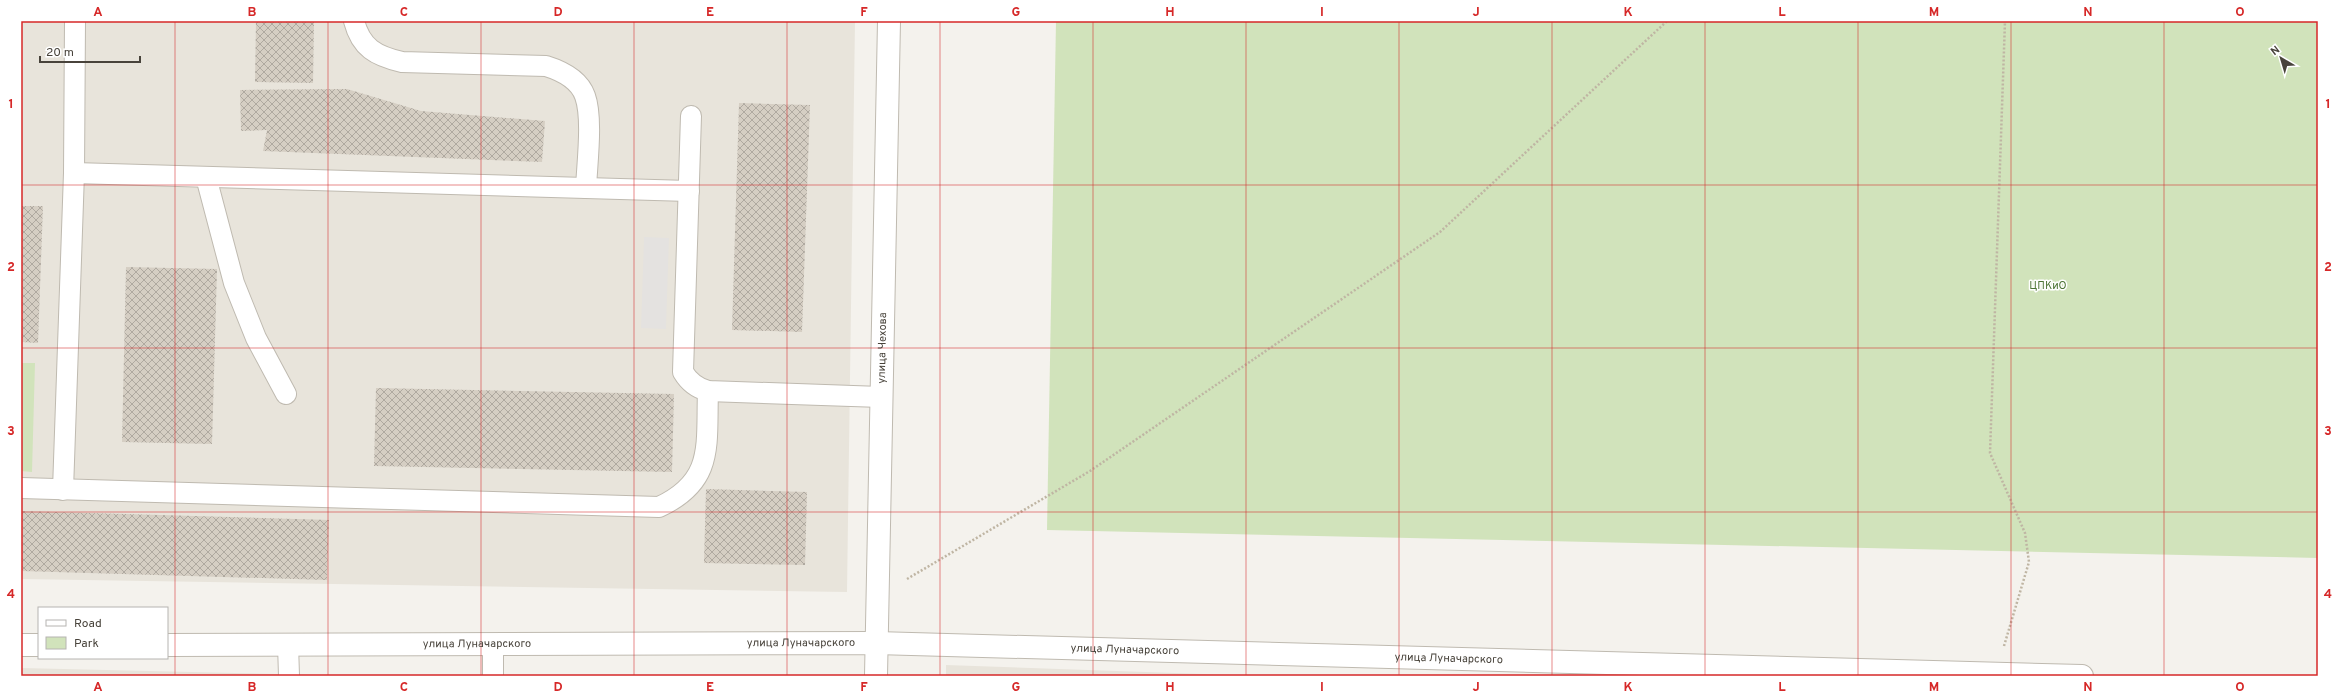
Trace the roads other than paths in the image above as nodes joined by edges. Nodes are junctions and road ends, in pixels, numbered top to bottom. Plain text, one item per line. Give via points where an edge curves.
1 (75, 21) edge
2 (354, 21) edge
3 (889, 21) edge
4 (691, 116) dead end
5 (74, 173) junction
6 (206, 177) junction
7 (586, 188) junction
8 (689, 191) junction
9 (708, 392) junction
10 (286, 394) dead end
11 (881, 397) junction
12 (21, 488) edge
13 (63, 490) junction
14 (876, 643) junction
15 (288, 644) junction
16 (492, 644) junction
17 (21, 645) edge
18 (38, 645) edge
19 (168, 645) edge
20 (289, 676) edge
21 (493, 676) edge
22 (876, 676) edge
23 (2082, 676) edge

1 - 5 lane
2 - 7 lane via 358,35 368,49 382,57 402,62 546,66 560,70 574,79 585,96 588,117
3 - 11 street, улица Чехова
4 - 8 lane
5 - 6 lane
5 - 13 lane
6 - 7 lane
6 - 10 lane via 226,258 237,290 256,338
7 - 8 lane
8 - 9 lane via 683,372 696,387
9 - 11 lane
9 - 13 lane via 705,461 688,489 659,507
11 - 14 street, улица Чехова
12 - 13 lane
14 - 16 street, улица Луначарского
14 - 22 street, улица Чехова
14 - 23 street, улица Луначарского
15 - 16 street, улица Луначарского
15 - 19 street, улица Луначарского
15 - 20 lane
16 - 21 lane
17 - 18 street

